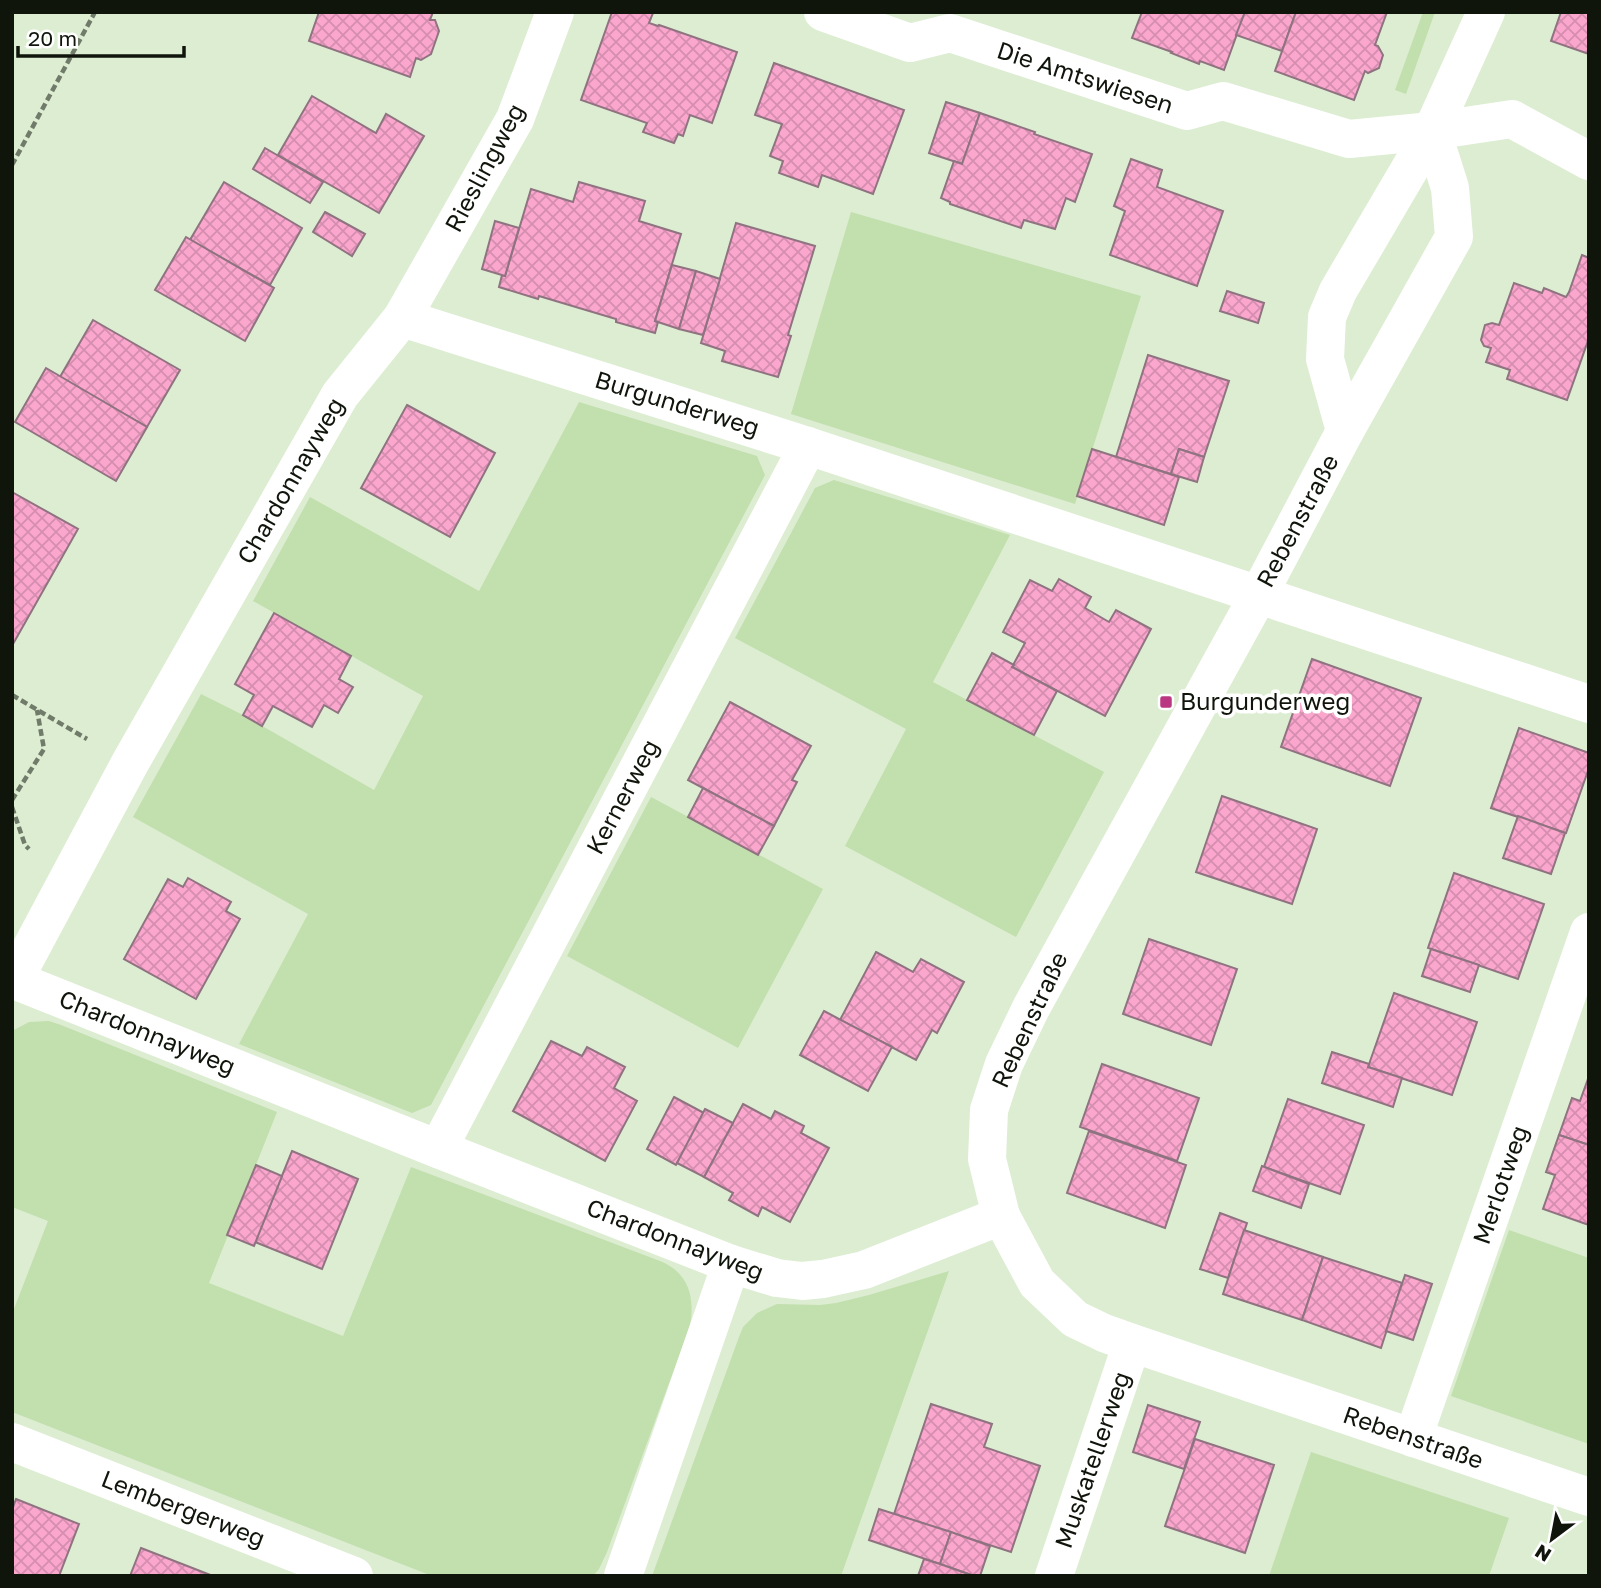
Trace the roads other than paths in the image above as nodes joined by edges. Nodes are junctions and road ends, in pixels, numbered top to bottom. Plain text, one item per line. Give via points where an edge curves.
1 (555, 12) edge
2 (823, 12) edge
3 (1486, 12) edge
4 (1432, 131) junction
5 (1589, 161) edge
6 (402, 317) junction
7 (1346, 430) junction
8 (808, 446) junction
9 (1259, 594) junction
10 (1589, 704) edge
11 (1589, 932) edge
12 (13, 981) edge
13 (438, 1149) junction
14 (1001, 1216) junction
15 (731, 1264) junction
16 (1132, 1343) junction
17 (1413, 1438) junction
18 (12, 1442) edge
19 (1589, 1497) edge
20 (354, 1576) edge
21 (623, 1576) edge
22 (1054, 1576) edge

1 - 6 street, Rieslingweg via 515,119
2 - 4 street, Die Amtswiesen via 910,43 950,33 1187,111 1223,101 1349,139
3 - 4 street, Rebenstraße
4 - 5 street, Die Amtswiesen via 1512,119
4 - 7 street, Rebenstraße via 1327,317 1325,359
4 - 7 street, Rebenstraße via 1450,188 1454,237
6 - 8 street, Burgunderweg
6 - 12 street, Chardonnayweg via 340,395 130,764
7 - 9 street, Rebenstraße
8 - 9 street, Burgunderweg
8 - 13 street, Kernerweg
9 - 10 street, Burgunderweg
9 - 14 street, Rebenstraße via 1004,1064 989,1110 987,1159
11 - 17 street, Merlotweg
12 - 13 street, Chardonnayweg
13 - 15 street, Chardonnayweg
14 - 15 street, Chardonnayweg via 864,1270 823,1279 777,1278
14 - 16 street, Rebenstraße via 1037,1283 1075,1319
15 - 21 street
16 - 17 street, Rebenstraße
16 - 22 street, Muskatellerweg
17 - 19 street, Rebenstraße
18 - 20 street, Lembergerweg

